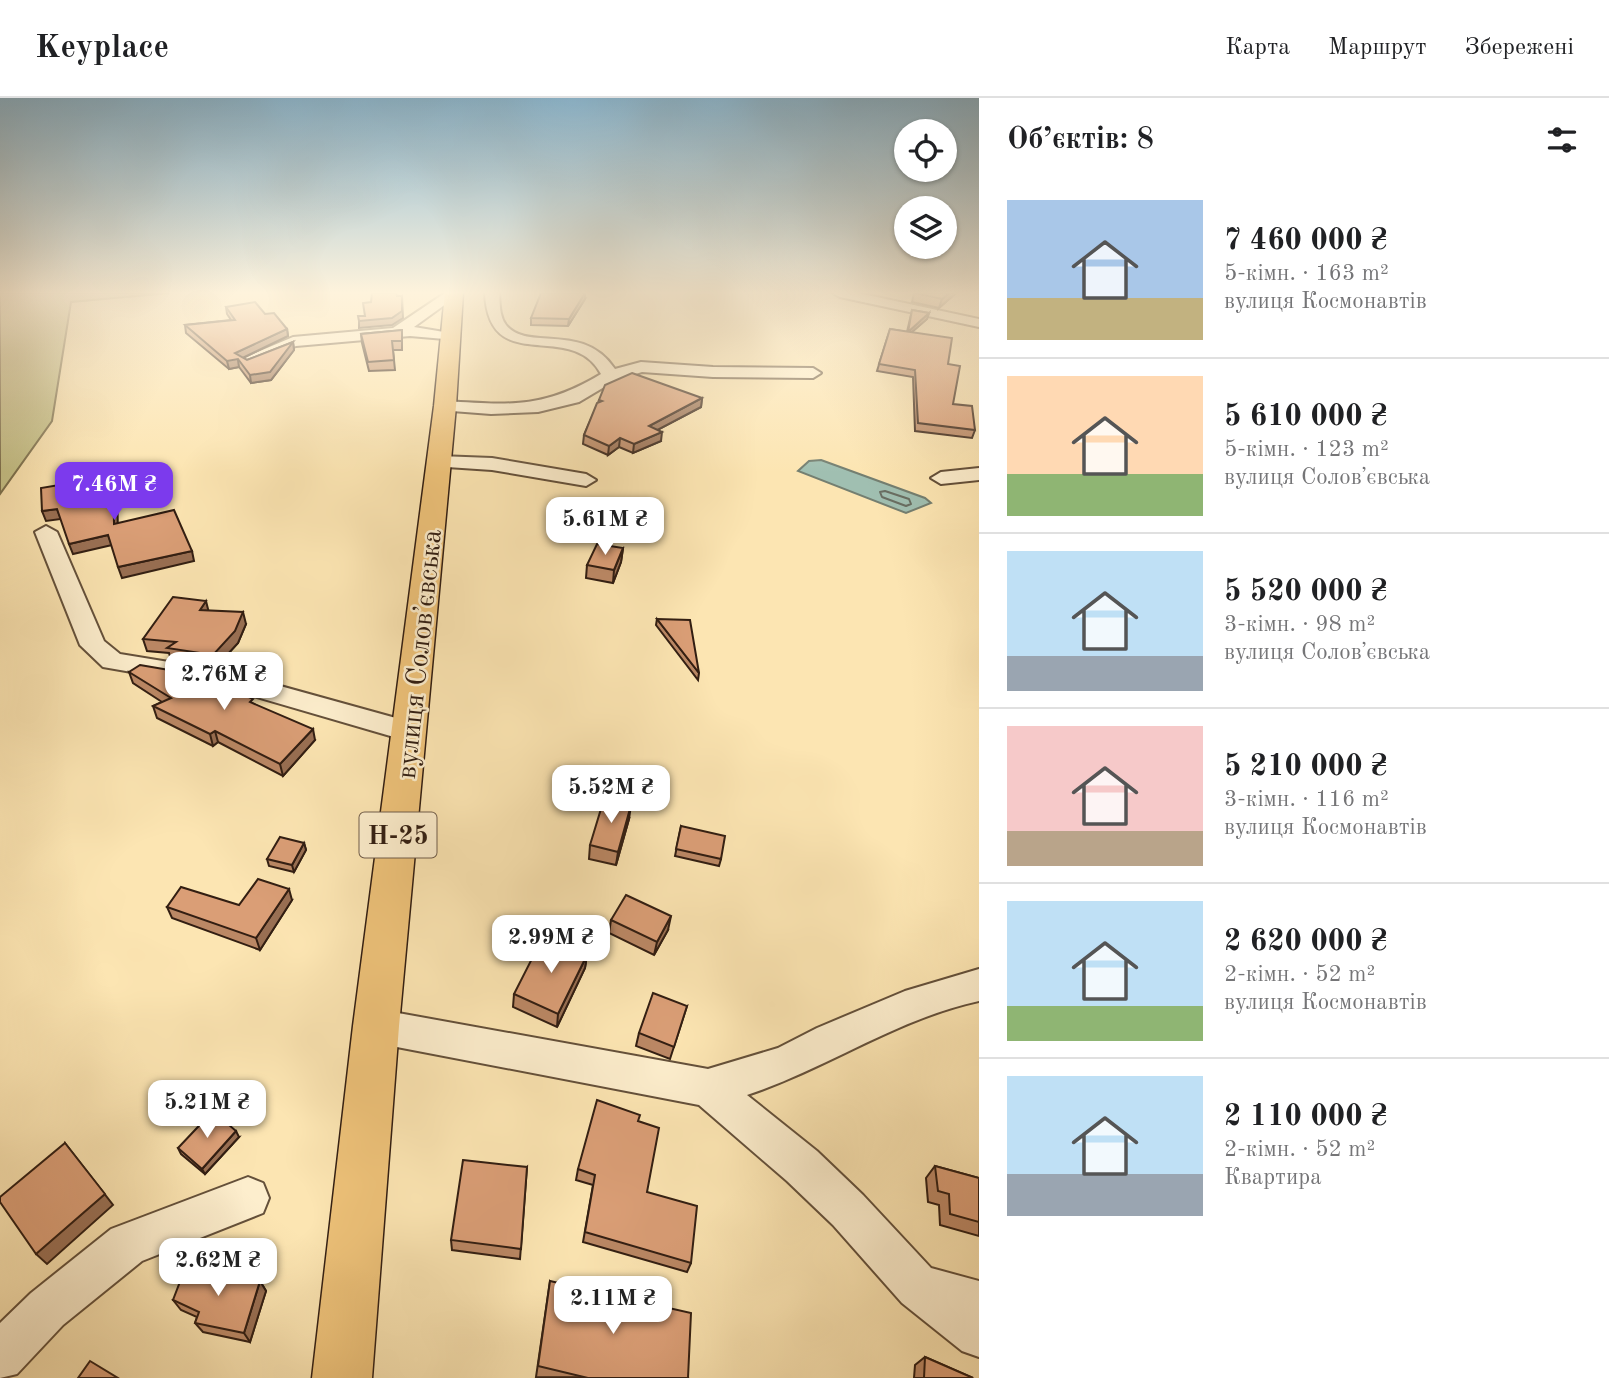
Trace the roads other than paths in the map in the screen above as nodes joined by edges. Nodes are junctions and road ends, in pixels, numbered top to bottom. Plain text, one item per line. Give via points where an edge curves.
1 (266, 353) edge
2 (450, 353) edge
3 (591, 353) edge
4 (247, 360) edge
5 (813, 373) dead end
6 (610, 376) junction
7 (445, 406) junction
8 (439, 462) junction
9 (979, 474) edge
10 (941, 478) dead end
11 (586, 480) dead end
12 (46, 532) dead end
13 (411, 732) junction
14 (979, 985) edge
15 (376, 1026) junction
16 (708, 1088) junction
17 (247, 1198) dead end
18 (918, 1287) junction
19 (979, 1304) edge
20 (979, 1334) edge
21 (0, 1357) edge
22 (342, 1378) edge

1 - 4 street
2 - 7 main road, вулиця Соловʼєвська / Н-25
3 - 6 street
5 - 6 street via 641,367
6 - 7 street via 551,405
7 - 8 main road, вулиця Соловʼєвська / Н-25
8 - 11 street via 492,464
8 - 13 main road, вулиця Соловʼєвська / Н-25
9 - 10 street
12 - 13 street via 93,645 112,661 230,681
13 - 15 main road, вулиця Соловʼєвська / Н-25
14 - 16 street via 905,1009 786,1063
15 - 16 street
15 - 22 main road, вулиця Соловʼєвська / Н-25
16 - 18 street via 802,1166
17 - 21 street via 127,1245 47,1309
18 - 19 street
18 - 20 street

